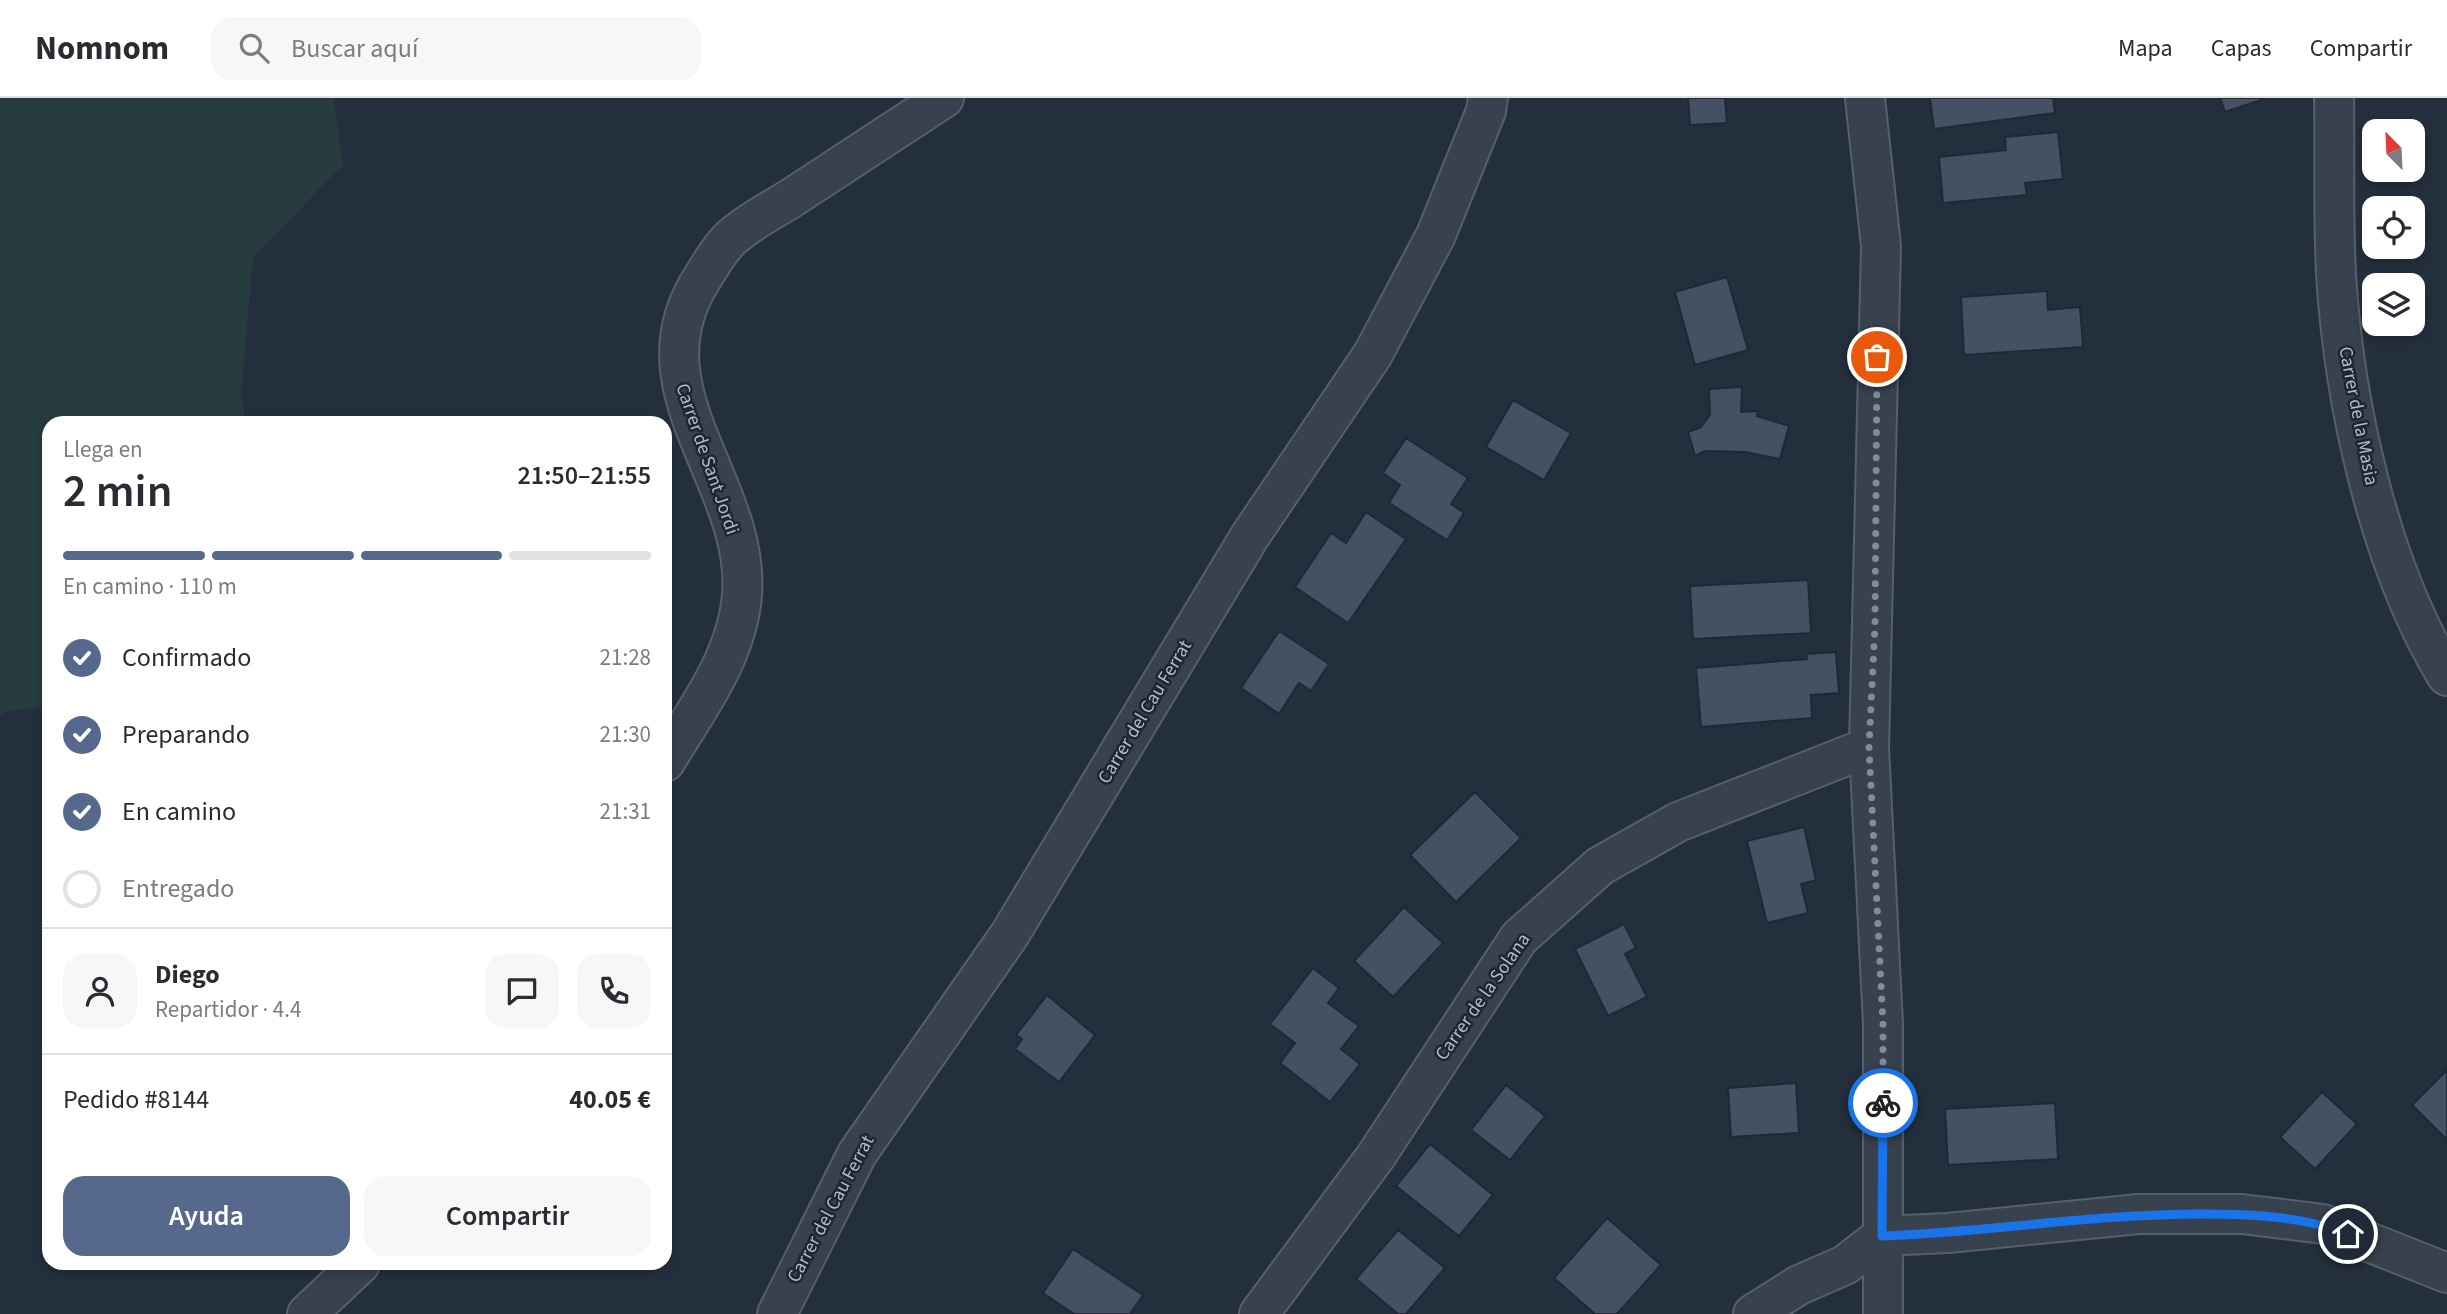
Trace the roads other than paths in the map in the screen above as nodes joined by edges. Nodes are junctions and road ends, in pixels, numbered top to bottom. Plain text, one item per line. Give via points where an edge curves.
1 (944, 98) edge
2 (1488, 98) edge
3 (1865, 98) edge
4 (2334, 98) edge
5 (2447, 676) edge
6 (1869, 747) junction
7 (672, 750) edge
8 (1882, 1236) junction
9 (354, 1270) edge
10 (2447, 1273) edge
11 (307, 1314) edge
12 (777, 1314) edge
13 (1259, 1314) edge
14 (1753, 1314) edge
15 (1883, 1314) edge

1 - 7 street, Carrer de Sant Jordi via 731,238 695,288 682,319 677,352 680,386 727,512 739,555 742,593 737,629 721,668
2 - 12 street, Carrer del Cau Ferrat via 1436,235 1373,354 1250,536 1010,934 857,1154
3 - 6 street via 1881,246
4 - 5 street, Carrer de la Masia via 2336,273 2346,377 2387,543 2412,612
6 - 8 street via 1883,1024
6 - 13 street, Carrer de la Solana via 1678,822 1600,866 1519,938 1376,1156
8 - 10 street via 2138,1214 2242,1214 2323,1224
8 - 14 street via 1845,1265 1799,1285
8 - 15 street
9 - 11 street

